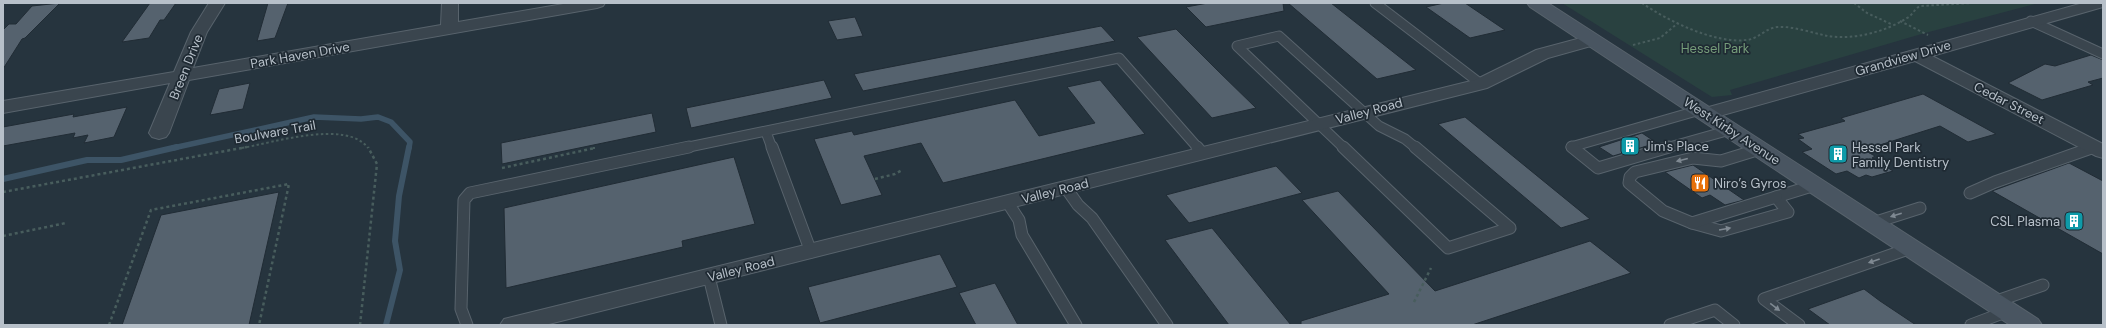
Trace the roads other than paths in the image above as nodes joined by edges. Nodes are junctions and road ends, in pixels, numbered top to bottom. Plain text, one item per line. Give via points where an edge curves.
1 (218, 3) edge
2 (450, 3) edge
3 (598, 3) edge
4 (1375, 3) edge
5 (1536, 3) edge
6 (2101, 3) edge
7 (2084, 8) junction
8 (2103, 14) edge
9 (2031, 22) junction
10 (449, 29) junction
11 (1592, 40) junction
12 (1915, 54) junction
13 (2103, 54) edge
14 (182, 76) junction
15 (1481, 84) junction
16 (3, 107) edge
17 (1703, 112) junction
18 (1365, 113) junction
19 (1319, 125) junction
20 (1730, 130) junction
21 (766, 132) junction
22 (159, 133) dead end
23 (1760, 150) junction
24 (2101, 150) edge
25 (1202, 153) junction
26 (1815, 185) junction
27 (1066, 188) junction
28 (1970, 193) dead end
29 (1776, 197) junction
30 (1008, 203) junction
31 (1920, 208) dead end
32 (1692, 223) junction
33 (1873, 223) junction
34 (1911, 248) junction
35 (811, 252) junction
36 (709, 277) junction
37 (2043, 285) dead end
38 (2001, 306) junction
39 (467, 325) edge
40 (512, 325) edge
41 (722, 325) edge
42 (1076, 325) edge
43 (1167, 325) edge
44 (1670, 325) edge
45 (1734, 325) edge
46 (1799, 325) edge
47 (1971, 325) edge
48 (2030, 325) edge

1 - 14 street, Breen Drive via 199,32
2 - 10 street
3 - 10 street, Park Haven Drive
4 - 15 lane
5 - 11 main road, West Kirby Avenue
6 - 7 street, Grandview Drive
7 - 8 street
7 - 9 street, Grandview Drive
9 - 12 street, Grandview Drive
9 - 13 lane
10 - 14 street, Park Haven Drive
11 - 15 street, Valley Road via 1542,54
11 - 17 main road, West Kirby Avenue
12 - 17 street, Grandview Drive
12 - 24 street, Cedar Street
14 - 16 street, Park Haven Drive
14 - 22 street, Breen Drive
15 - 18 street, Valley Road
17 - 20 main road, West Kirby Avenue
17 - 20 lane via 1571,147 1598,168
18 - 19 street, Valley Road
18 - 19 lane via 1279,36 1237,46
18 - 19 lane via 1379,126 1405,139 1510,228 1448,248
19 - 25 street, Valley Road
20 - 23 main road, West Kirby Avenue
21 - 25 lane via 1120,58
21 - 35 lane
21 - 39 lane via 470,193 464,200 461,309
23 - 26 main road, West Kirby Avenue
23 -> 32 lane via 1721,161 1693,158 1635,172 1630,176 1629,183 1650,202 1663,211
24 - 28 lane via 1995,182
25 - 27 street, Valley Road
26 - 29 lane
26 - 33 main road, West Kirby Avenue
27 - 30 street, Valley Road
27 - 43 lane via 1078,205 1092,218
29 - 32 lane
32 -> 29 lane via 1721,231 1788,212
30 - 35 street, Valley Road
30 - 42 lane via 1019,220 1022,235
31 -> 33 lane
33 - 34 main road, West Kirby Avenue
34 - 38 main road, West Kirby Avenue
34 -> 46 lane via 1764,298
35 - 36 street, Valley Road
36 - 40 street, Valley Road
36 - 41 lane
37 - 38 lane
38 - 47 lane
38 - 48 main road, West Kirby Avenue
44 - 45 lane via 1715,310

